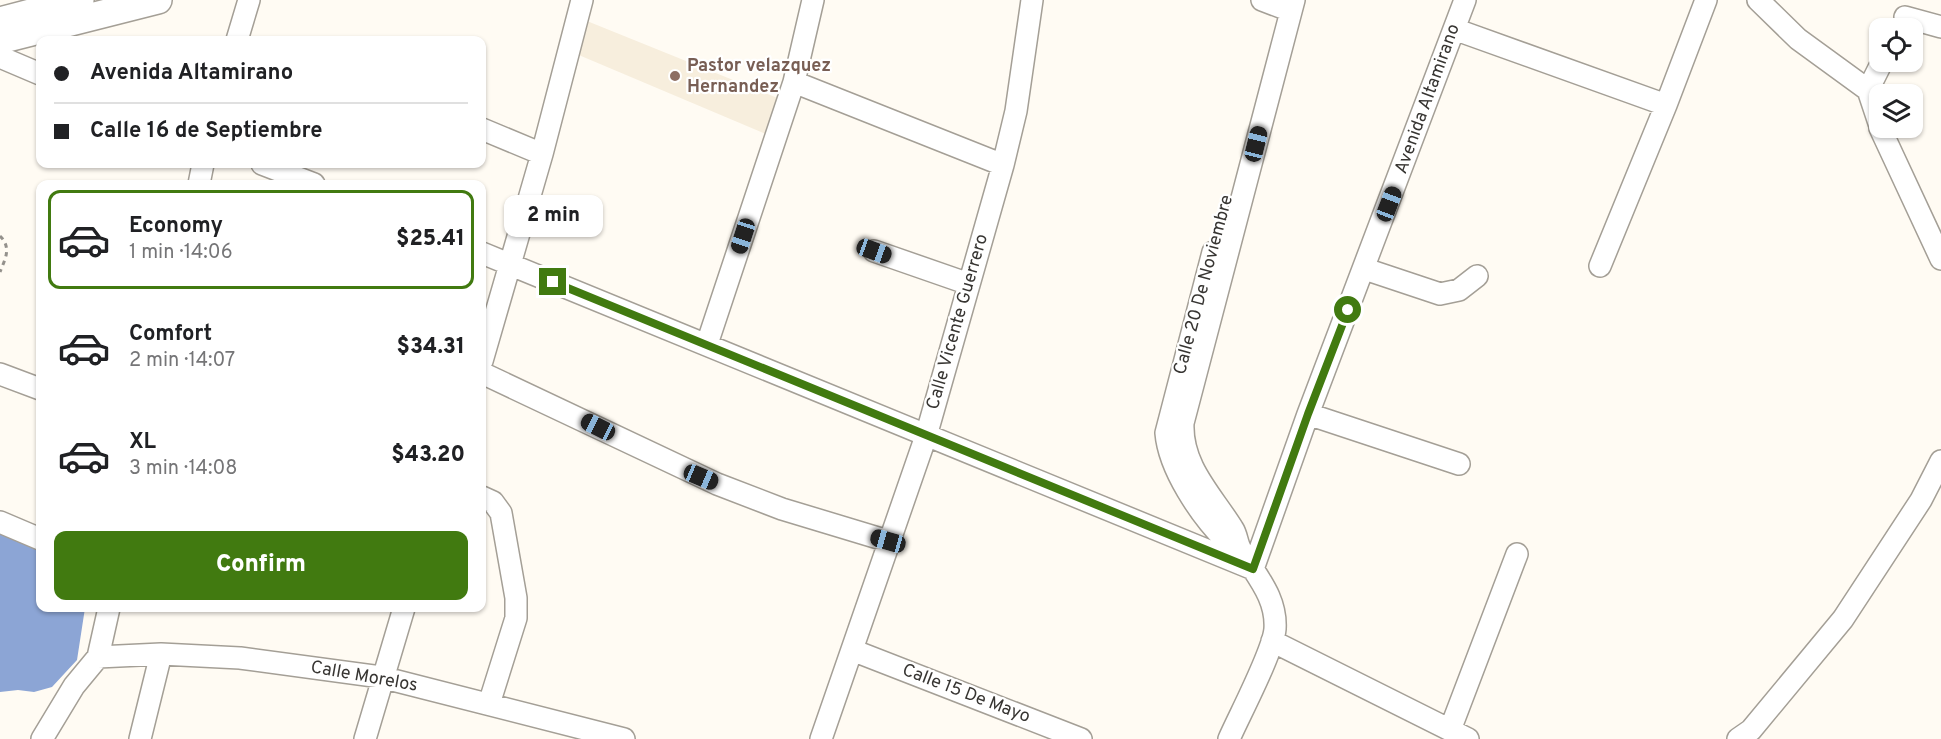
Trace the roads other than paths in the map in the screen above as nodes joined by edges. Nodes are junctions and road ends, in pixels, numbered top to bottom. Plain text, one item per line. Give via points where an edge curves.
1 (80, 0) edge
2 (158, 0) edge
3 (249, 0) edge
4 (582, 0) edge
5 (813, 0) edge
6 (1032, 0) edge
7 (1465, 0) edge
8 (1706, 0) edge
9 (1758, 0) edge
10 (1281, 4) edge
11 (1905, 15) edge
12 (0, 21) edge
13 (1941, 27) edge
14 (1454, 29) junction
15 (238, 36) edge
16 (0, 40) edge
17 (0, 57) edge
18 (36, 72) edge
19 (1877, 72) edge
20 (794, 82) junction
21 (1868, 90) junction
22 (1869, 93) edge
23 (1666, 105) junction
24 (486, 131) edge
25 (1885, 138) edge
26 (542, 154) junction
27 (1003, 165) junction
28 (272, 168) edge
29 (304, 180) edge
30 (874, 251) dead end
31 (486, 255) edge
32 (1941, 259) edge
33 (509, 264) junction
34 (1600, 266) dead end
35 (1365, 269) junction
36 (1477, 276) dead end
37 (969, 284) junction
38 (707, 344) junction
39 (486, 347) edge
40 (0, 374) edge
41 (486, 375) edge
42 (36, 388) edge
43 (1308, 414) junction
44 (926, 436) junction
45 (1941, 461) edge
46 (1458, 464) dead end
47 (486, 499) edge
48 (0, 522) edge
49 (36, 537) edge
50 (888, 541) junction
51 (1517, 554) dead end
52 (1253, 569) junction
53 (108, 612) edge
54 (403, 612) edge
55 (1272, 641) junction
56 (852, 650) junction
57 (161, 654) junction
58 (98, 657) junction
59 (381, 677) junction
60 (489, 705) junction
61 (1459, 734) edge
62 (595, 735) edge
63 (1753, 736) edge
64 (148, 737) edge
65 (42, 739) edge
66 (365, 739) edge
67 (624, 739) edge
68 (821, 739) edge
69 (1081, 739) edge
70 (1229, 739) edge

1 - 12 main road
2 - 16 main road
3 - 15 street
4 - 26 street
5 - 20 street
6 - 27 street, Calle Vicente Guerrero via 1016,111
7 - 14 street, Avenida Altamirano
8 - 23 street
9 - 21 street via 1798,39
10 - 52 street, Calle 20 De Noviembre via 1214,276 1166,424 1167,450 1176,473 1224,540 1239,548
11 - 13 street
14 - 23 street
14 - 35 street, Avenida Altamirano
17 - 18 street
19 - 21 street
20 - 27 street
20 - 38 street
21 - 22 street
23 - 34 street
24 - 26 street
25 - 32 street
26 - 33 street
27 - 37 street, Calle Vicente Guerrero
28 - 29 street
30 - 37 street
31 - 33 street
33 - 38 street
33 - 39 street
35 - 36 street via 1440,294 1459,290
35 - 43 street, Avenida Altamirano
37 - 44 street, Calle Vicente Guerrero
38 - 44 street
40 - 42 street
41 - 50 street via 707,480 783,509
43 - 46 street
43 - 52 street, Avenida Altamirano
44 - 50 street, Calle Vicente Guerrero
44 - 52 street
45 - 63 street via 1921,500 1843,619
47 - 60 street via 501,513 516,598 516,618
48 - 49 street
50 - 56 street, Calle Vicente Guerrero
51 - 61 street
52 - 55 street, Calle 20 De Noviembre via 1274,609
53 - 58 street
54 - 59 street
55 - 61 street
55 - 70 street, Calle 20 De Noviembre
56 - 68 street, Calle Vicente Guerrero
56 - 69 street, Calle 15 De Mayo
57 - 58 street, Calle Morelos
57 - 59 street, Calle Morelos via 240,658
57 - 64 street
58 - 65 street via 74,686
59 - 60 street, Calle Morelos
59 - 66 street
60 - 62 street, Calle Morelos
62 - 67 street, Calle Morelos

